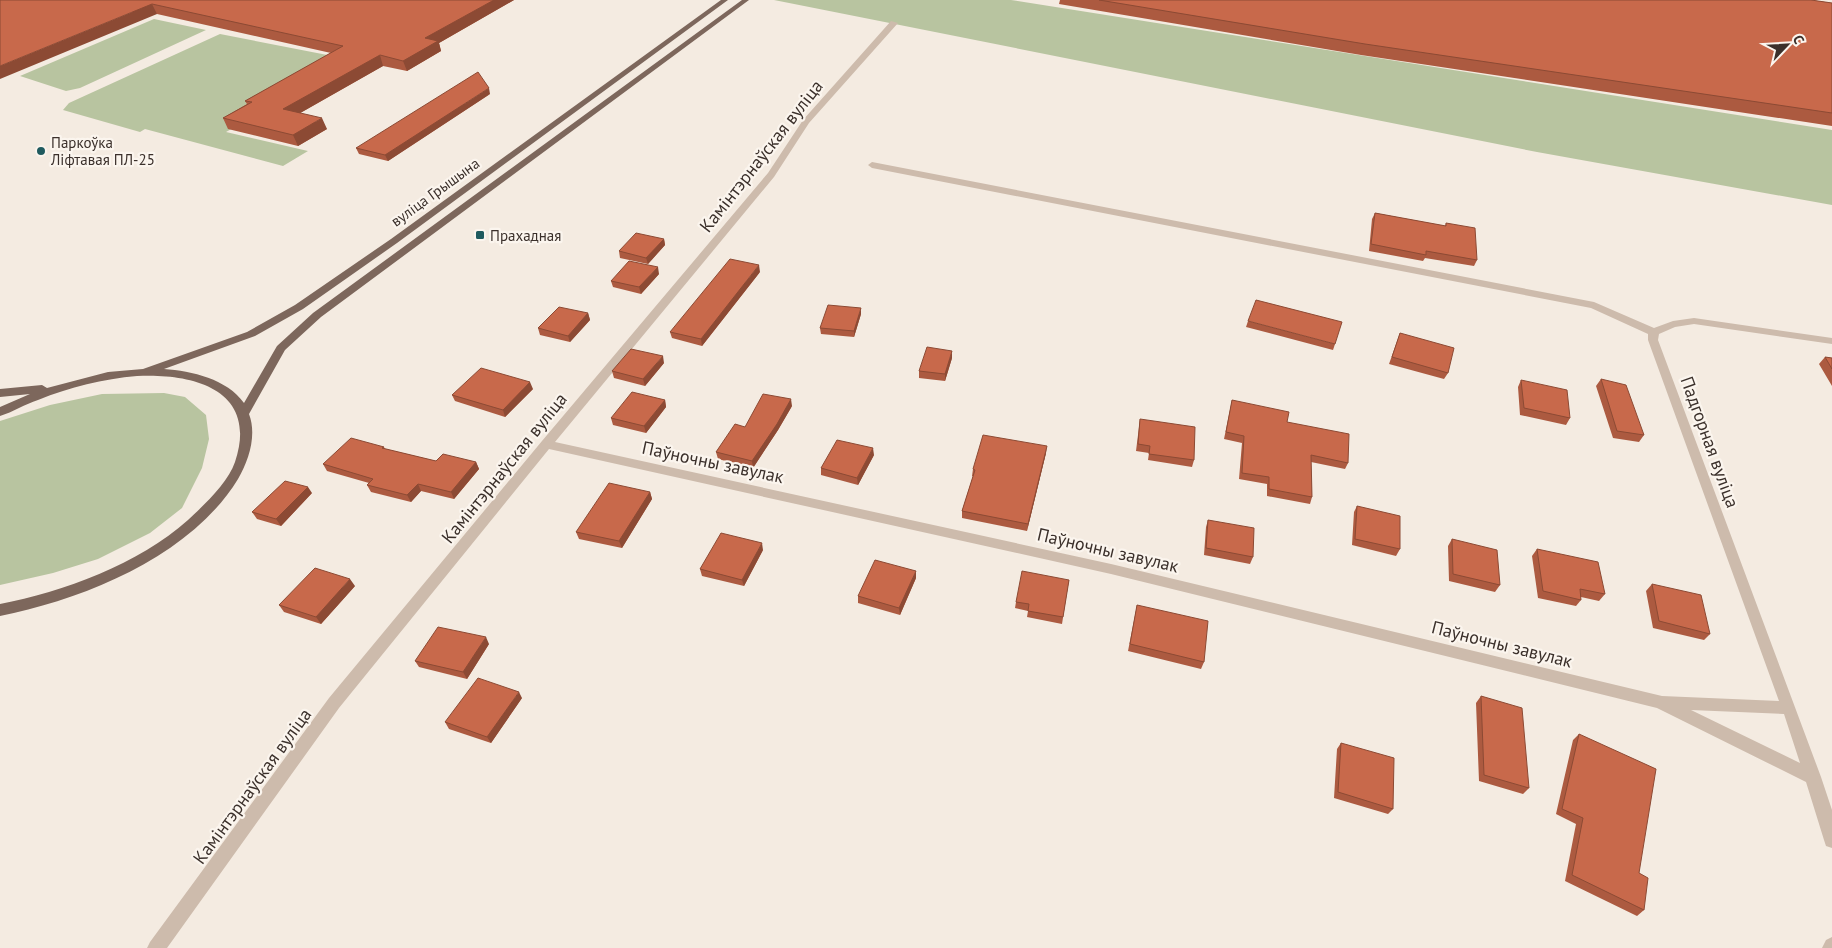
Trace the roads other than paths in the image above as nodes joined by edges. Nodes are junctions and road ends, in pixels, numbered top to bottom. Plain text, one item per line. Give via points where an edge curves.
1 (725, 0) edge
2 (746, 0) edge
3 (894, 22) dead end
4 (872, 165) dead end
5 (1654, 332) junction
6 (1832, 341) edge
7 (143, 373) junction
8 (62, 387) junction
9 (0, 393) edge
10 (0, 412) edge
11 (244, 413) junction
12 (546, 444) junction
13 (0, 610) edge
14 (1660, 702) junction
15 (1789, 708) junction
16 (1813, 777) junction
17 (1832, 840) edge
18 (156, 948) edge

1 - 7 main road, вуліца Грышына via 298,307 251,334
2 - 11 main road, вуліца Грышына via 317,315 281,348
3 - 12 street, Камінтэрнаўская вуліца via 806,122 771,175
4 - 5 street via 1594,305
5 - 6 street via 1676,323 1694,321
5 - 15 street, Падгорная вуліца via 1653,340
7 - 8 main road
7 - 11 main road via 168,373 208,382 236,400
8 - 9 main road
8 - 10 main road
11 - 13 main road via 247,445 241,463 230,482 194,522 147,556 108,577 40,602
12 - 14 street, Паўночны завулак via 1101,566
12 - 18 street, Камінтэрнаўская вуліца via 334,703
14 - 15 street, Паўночны завулак
14 - 16 street, Паўночны завулак
15 - 16 street, Падгорная вуліца
16 - 17 street, Падгорная вуліца

